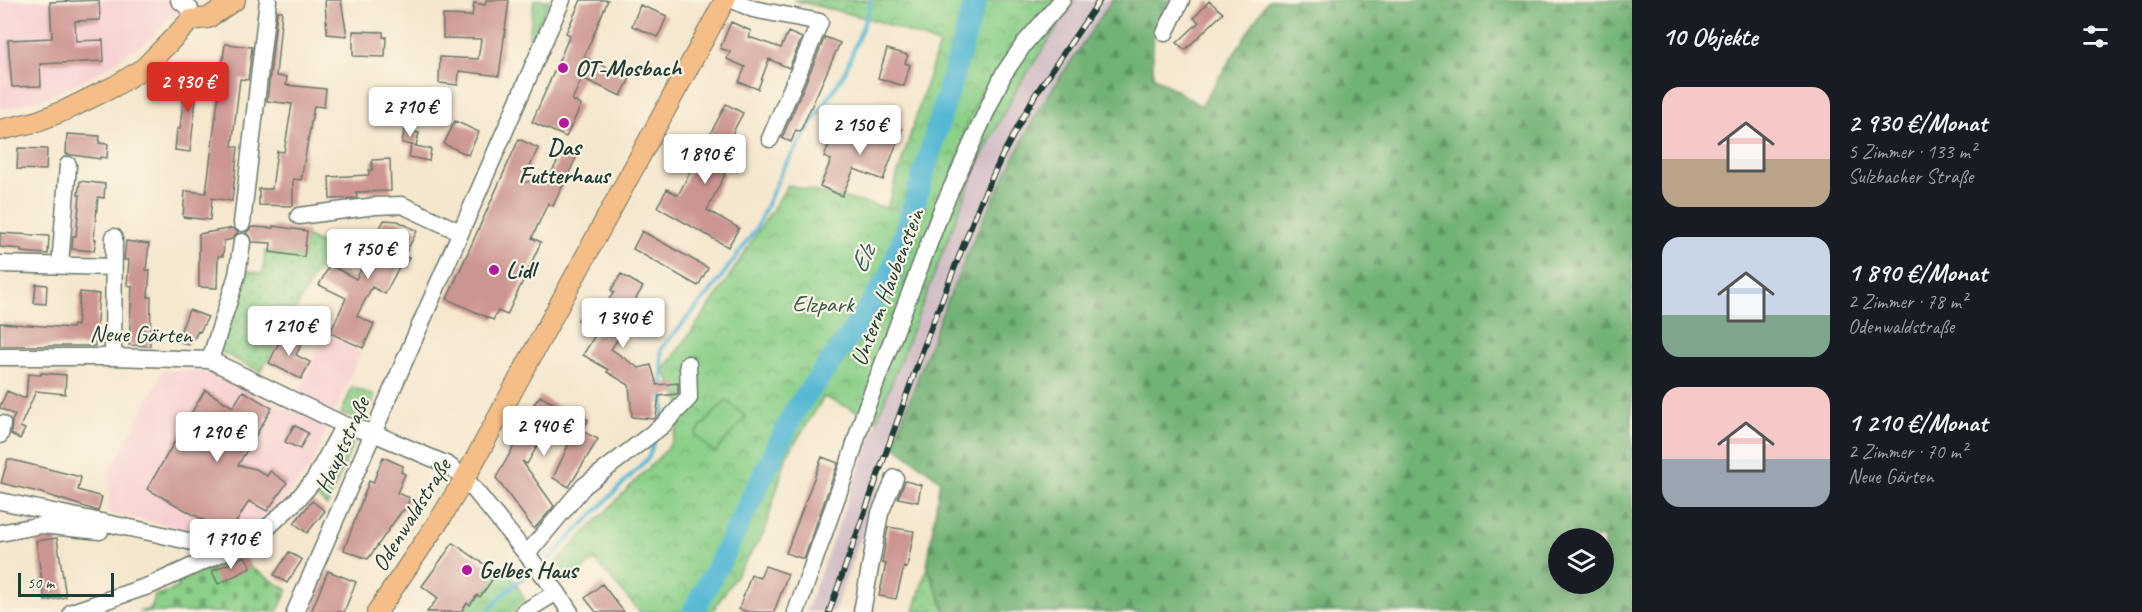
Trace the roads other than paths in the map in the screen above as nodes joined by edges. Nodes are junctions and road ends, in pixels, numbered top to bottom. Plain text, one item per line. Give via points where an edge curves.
1 (179, 0) edge
2 (235, 0) edge
3 (268, 0) edge
4 (562, 0) edge
5 (725, 0) edge
6 (733, 0) edge
7 (1062, 0) edge
8 (1182, 0) edge
9 (191, 20) junction
10 (1165, 33) dead end
11 (0, 130) edge
12 (770, 139) dead end
13 (62, 176) dead end
14 (299, 216) dead end
15 (242, 222) dead end
16 (460, 232) junction
17 (114, 237) dead end
18 (242, 242) dead end
19 (0, 264) edge
20 (60, 265) junction
21 (113, 267) junction
22 (0, 357) edge
23 (113, 357) junction
24 (210, 360) junction
25 (688, 364) dead end
26 (344, 425) junction
27 (373, 433) junction
28 (465, 478) junction
29 (895, 478) dead end
30 (0, 501) edge
31 (118, 525) junction
32 (0, 533) edge
33 (222, 553) junction
34 (527, 554) junction
35 (557, 592) junction
36 (72, 612) edge
37 (295, 612) edge
38 (377, 612) edge
39 (524, 612) edge
40 (570, 612) edge
41 (796, 612) edge
42 (862, 612) edge

1 - 9 street via 190,9
2 - 9 main road via 208,18
3 - 15 street
4 - 16 street, Hauptstraße
5 - 28 main road, Odenwaldstraße
6 - 12 street via 753,9 820,22
7 - 41 street, Unterm Haubenstein via 1024,44 1004,75 942,209 865,411
8 - 10 street
9 - 11 main road via 144,68 115,86 66,111
13 - 20 street
14 - 16 street via 402,205
16 - 27 street, Hauptstraße
17 - 21 street
18 - 24 street via 237,275
19 - 20 street
20 - 21 street
21 - 23 street
22 - 23 street, Neue Gärten
23 - 24 street, Neue Gärten
24 - 26 street, Neue Gärten
25 - 34 street via 689,398 658,430 584,486
26 - 27 street, Neue Gärten
26 - 33 street via 314,480 297,500 266,528
27 - 28 street, Neue Gärten via 448,465
27 - 37 street, Hauptstraße
28 - 34 street, Neue Gärten
28 - 38 main road, Odenwaldstraße
29 - 42 street via 880,513
30 - 31 street
31 - 32 street via 113,533 41,525
31 - 33 street via 205,545
33 - 36 street via 151,585
34 - 35 street, Neue Gärten
35 - 39 street
35 - 40 street, Neue Gärten

